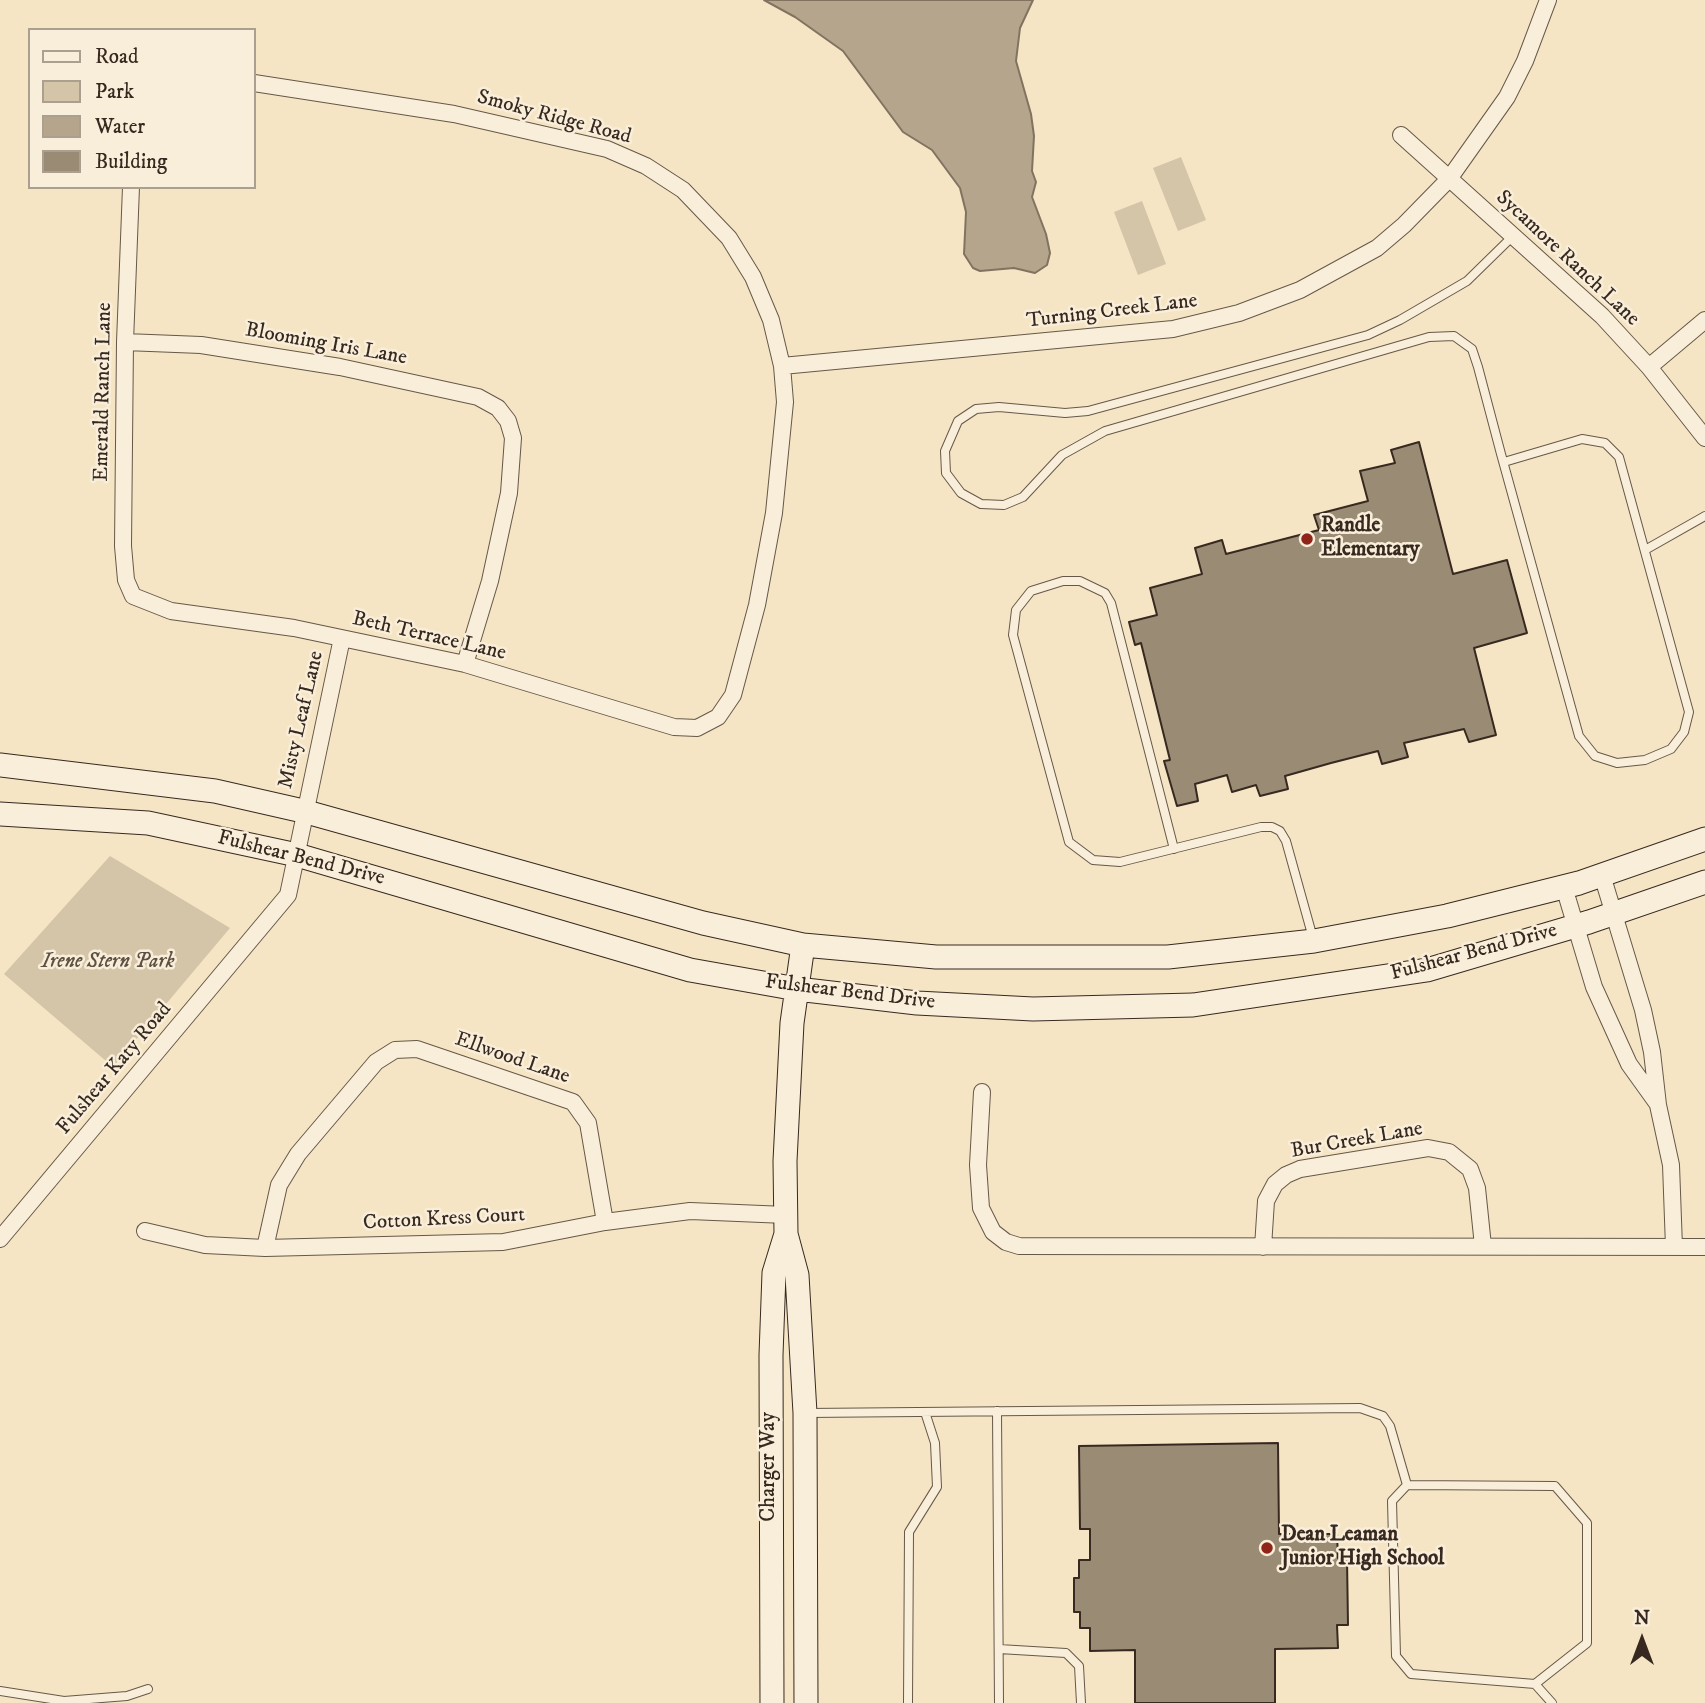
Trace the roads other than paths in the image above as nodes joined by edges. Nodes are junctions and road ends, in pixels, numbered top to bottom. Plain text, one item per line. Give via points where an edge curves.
1 (1548, 0) edge
2 (256, 83) edge
3 (1401, 135) dead end
4 (1449, 178) junction
5 (131, 189) edge
6 (1513, 236) junction
7 (1705, 320) edge
8 (125, 342) junction
9 (782, 366) junction
10 (1649, 367) junction
11 (1705, 438) edge
12 (1504, 462) junction
13 (1705, 516) edge
14 (1645, 550) junction
15 (133, 596) joint
16 (342, 638) junction
17 (465, 664) junction
18 (712, 722) joint
19 (0, 765) edge
20 (303, 811) junction
21 (0, 814) edge
22 (1705, 839) edge
23 (1174, 849) junction
24 (297, 855) junction
25 (1602, 875) junction
26 (1705, 882) edge
27 (1564, 887) junction
28 (1614, 914) junction
29 (1576, 926) junction
30 (1314, 941) junction
31 (803, 945) junction
32 (797, 989) junction
33 (982, 1092) dead end
34 (1658, 1105) junction
35 (605, 1223) junction
36 (786, 1224) junction
37 (145, 1231) dead end
38 (0, 1239) edge
39 (1483, 1246) junction
40 (1263, 1247) junction
41 (1674, 1247) junction
42 (1705, 1247) edge
43 (265, 1248) junction
44 (998, 1411) junction
45 (925, 1412) junction
46 (770, 1413) junction
47 (805, 1413) junction
48 (1407, 1485) junction
49 (999, 1649) junction
50 (1535, 1684) junction
51 (148, 1689) dead end
52 (0, 1691) edge
53 (772, 1703) edge
54 (806, 1703) edge
55 (908, 1703) edge
56 (999, 1703) edge
57 (1082, 1703) edge
58 (1552, 1703) edge

1 - 4 street, Turning Creek Lane via 1507,97
2 - 9 street, Smoky Ridge Road via 388,102 521,128 607,149 646,166 683,190 729,238 763,299
3 - 4 street, Sycamore Ranch Lane
4 - 6 street, Sycamore Ranch Lane
4 - 9 street, Turning Creek Lane via 1377,248 1300,290 1220,319 1173,329
5 - 8 street, Emerald Ranch Lane
6 - 10 street, Sycamore Ranch Lane via 1564,278
6 - 12 lane via 1467,281 1368,335 1088,411 976,409 958,421 944,451 946,473 961,493 981,504 1004,505 1023,496 1062,455 1105,430 1447,335 1472,349
7 - 10 street
8 - 15 street, Emerald Ranch Lane via 123,546 126,580
8 - 17 street, Blooming Iris Lane via 212,346 409,381 485,399 498,408 508,421 514,446 509,493 490,581
9 - 18 street, Smoky Ridge Road via 784,419 767,559 733,695
10 - 11 street, Sycamore Ranch Lane
12 - 14 lane via 1582,439 1605,443 1623,468
12 - 14 lane via 1579,736 1595,755 1617,763 1645,760 1671,749 1688,723 1685,692
13 - 14 lane
15 - 16 street, Beth Terrace Lane via 172,611
16 - 17 street, Beth Terrace Lane
16 - 20 street, Misty Leaf Lane
17 - 18 street, Beth Terrace Lane via 674,727 697,728
19 - 20 street, Fulshear Bend Drive via 215,791
20 - 24 street, Fulshear Katy Road
20 - 31 street, Fulshear Bend Drive via 704,923
21 - 24 street, Fulshear Bend Drive via 148,824
22 - 25 street, Fulshear Bend Drive
23 - 23 lane via 1109,863 1093,860 1069,842 1013,635 1016,610 1031,591 1080,581 1105,593 1111,603
23 - 30 lane via 1261,827 1280,831
24 - 32 street, Fulshear Bend Drive via 690,970
24 - 38 street, Fulshear Katy Road via 288,895
25 - 27 street, Fulshear Bend Drive
25 - 28 street
26 - 28 street, Fulshear Bend Drive
27 - 29 street
27 - 30 street, Fulshear Bend Drive via 1447,916
28 - 29 street, Fulshear Bend Drive
28 - 34 street via 1643,1010
29 - 32 street, Fulshear Bend Drive via 1427,970 1193,1005 1034,1009 917,1003
29 - 34 street via 1594,987 1629,1064
30 - 31 street, Fulshear Bend Drive via 1168,957 1034,959 936,957
31 - 32 street, Charger Way
32 - 36 street, Charger Way
33 - 40 street via 979,1202 993,1232 1019,1246
34 - 41 street via 1671,1165
35 - 36 street, Cotton Kress Court via 690,1211
35 - 43 street, Cotton Kress Court via 503,1242
35 - 43 street, Ellwood Lane via 588,1123 573,1101 417,1049 395,1050 376,1062 298,1154 279,1185
36 - 46 street, Charger Way via 774,1273
36 - 47 street, Charger Way via 797,1275
37 - 43 street, Cotton Kress Court via 205,1245
39 - 40 street
39 - 40 street, Bur Creek Lane via 1477,1188 1470,1169 1449,1152 1428,1148 1300,1168 1286,1175 1266,1201
39 - 41 street
41 - 42 street
44 - 45 lane
44 - 48 lane via 1360,1408 1383,1416 1390,1426
44 - 49 lane
45 - 47 lane
45 - 55 lane via 935,1443 936,1488 909,1532
46 - 47 street
46 - 53 street, Charger Way
47 - 54 street, Charger Way
48 - 50 lane via 1392,1501 1396,1656 1411,1674
48 - 50 lane via 1555,1486 1587,1523 1587,1643
49 - 56 lane
49 - 57 lane via 1066,1653 1079,1666
50 - 58 lane
51 - 52 lane via 127,1696 64,1701

